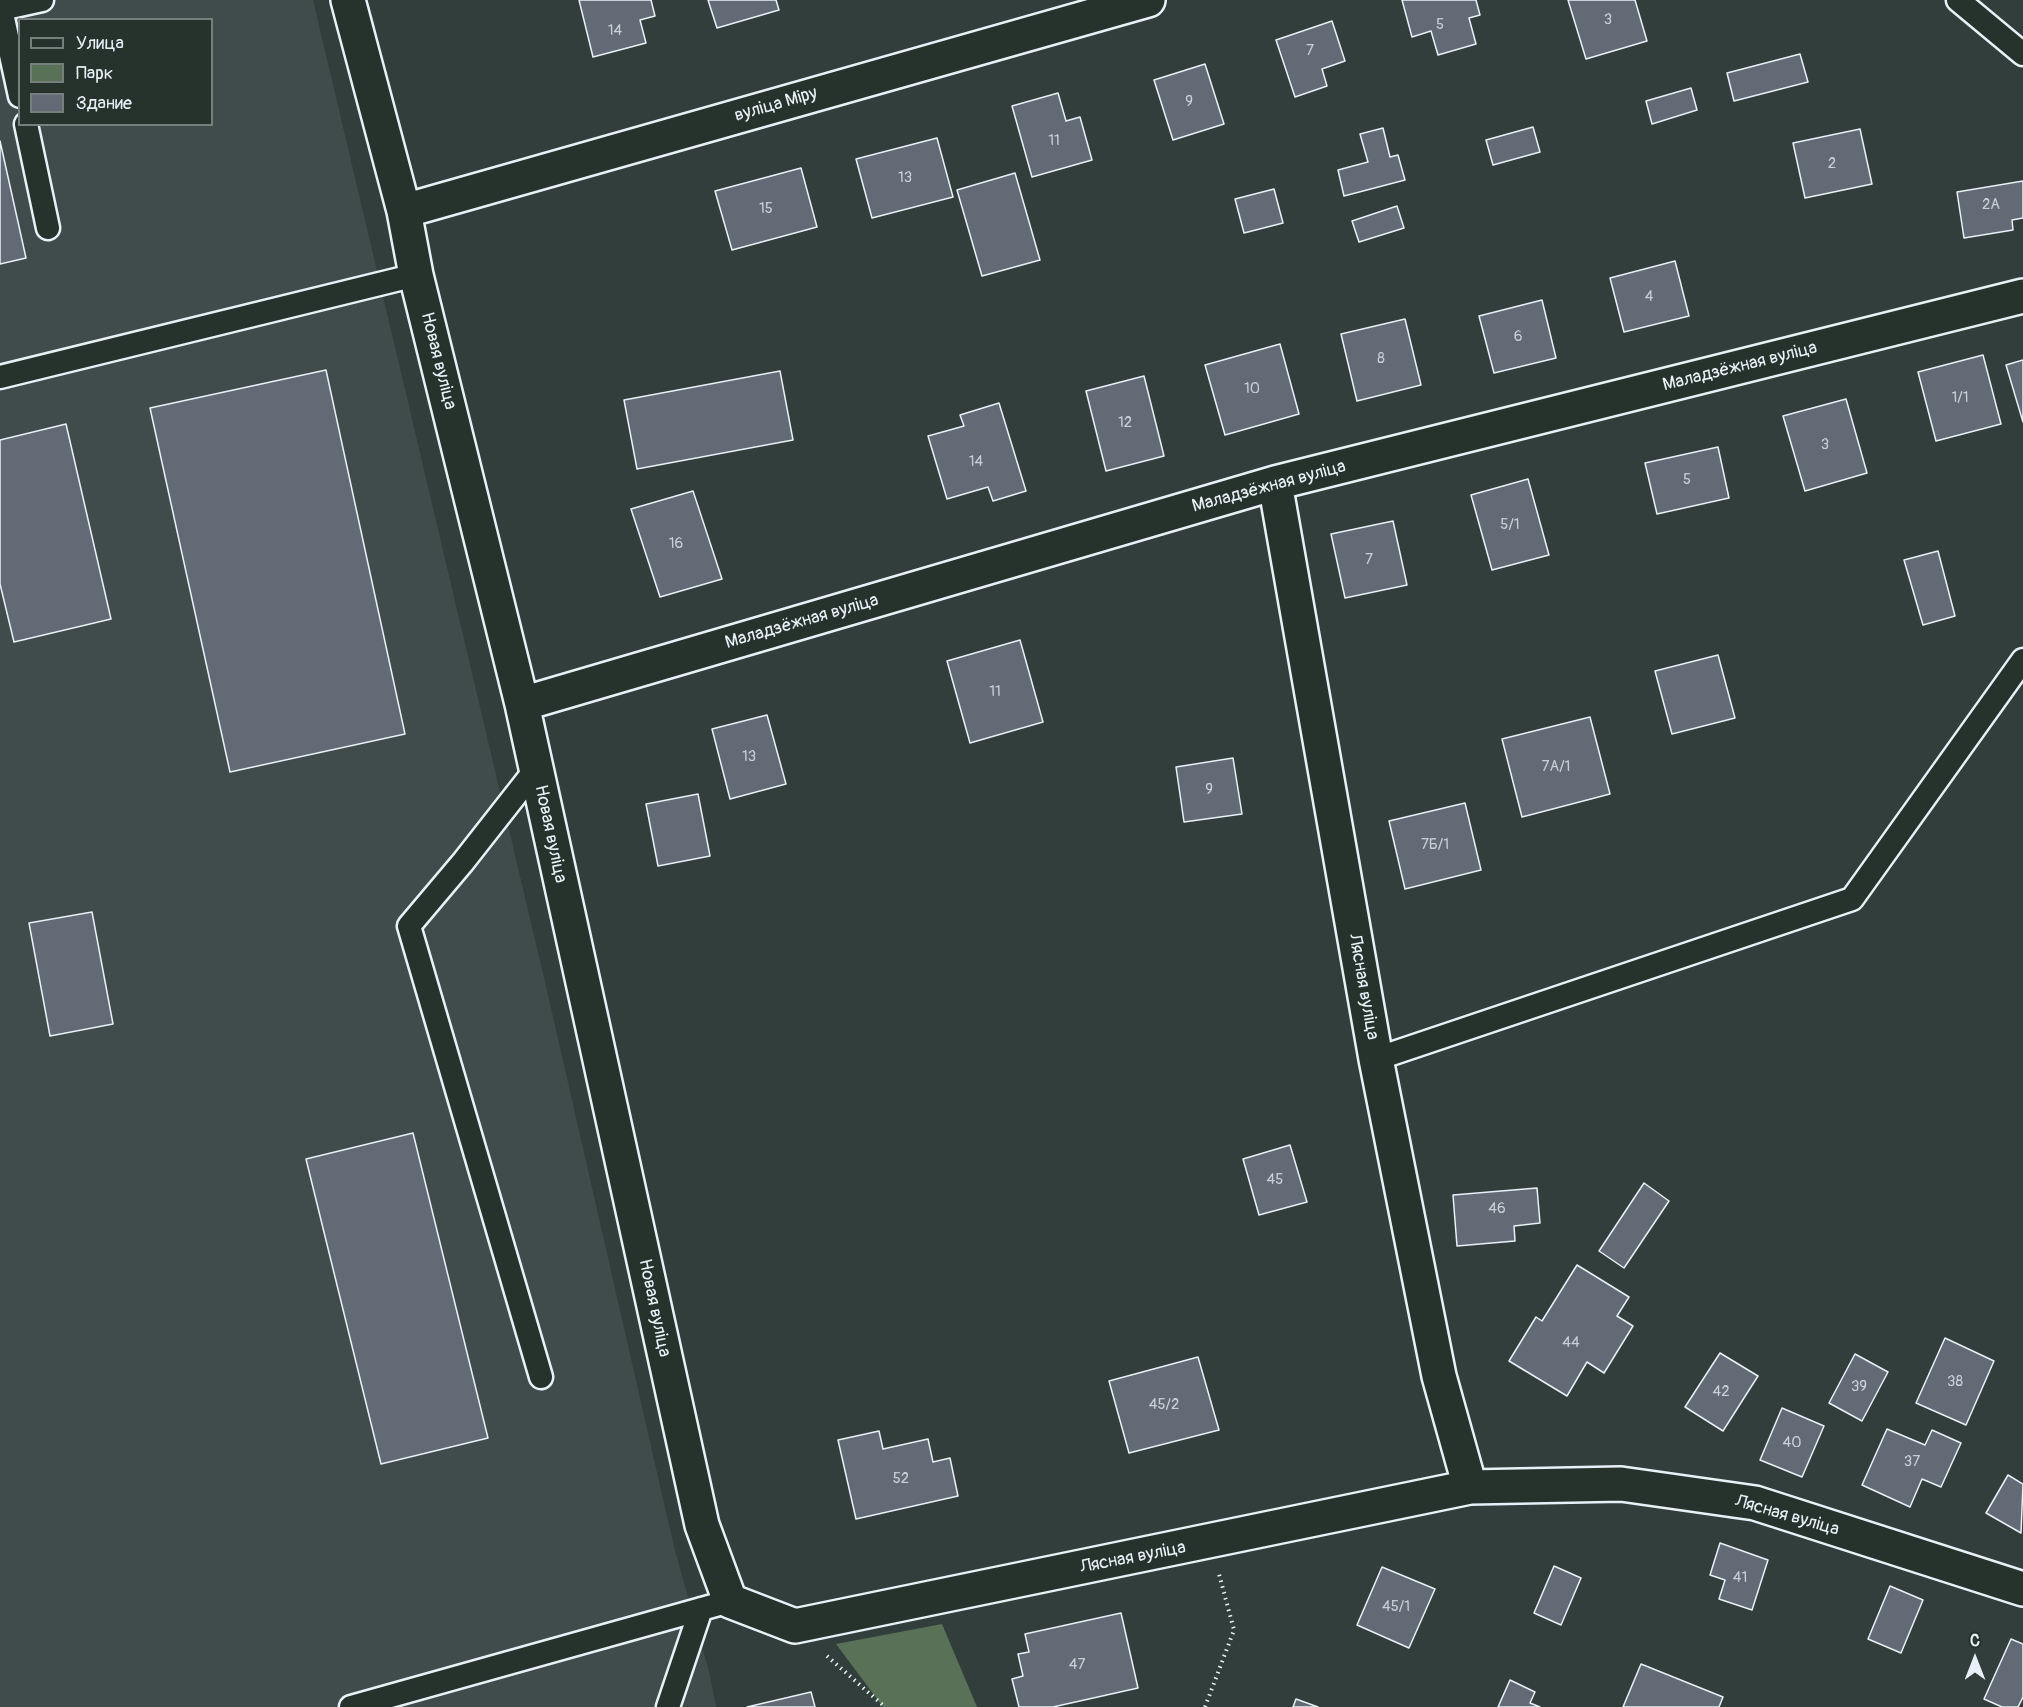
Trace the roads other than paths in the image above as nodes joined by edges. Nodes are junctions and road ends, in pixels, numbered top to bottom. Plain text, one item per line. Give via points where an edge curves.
1 (42, 0) edge
2 (348, 0) edge
3 (1148, 0) edge
4 (1959, 0) edge
5 (2023, 54) edge
6 (18, 87) edge
7 (26, 126) edge
8 (404, 211) junction
9 (48, 228) dead end
10 (416, 275) junction
11 (2023, 296) edge
12 (0, 377) edge
13 (1275, 483) junction
14 (2023, 660) edge
15 (522, 704) junction
16 (536, 769) junction
17 (1376, 1059) junction
18 (541, 1377) dead end
19 (1470, 1487) junction
20 (2023, 1589) edge
21 (716, 1605) junction
22 (351, 1707) edge
23 (668, 1707) edge

1 - 6 lane via 1,9
2 - 8 street, Новая вуліца
3 - 8 street, вуліца Міру
4 - 5 lane
7 - 9 lane
8 - 10 street, Новая вуліца
10 - 12 lane
10 - 15 street, Новая вуліца
11 - 13 street, Маладзёжная вуліца
13 - 15 street, Маладзёжная вуліца
13 - 17 street, Лясная вуліца
14 - 17 lane via 1852,899
15 - 16 street, Новая вуліца
16 - 18 lane via 409,926
16 - 21 street, Новая вуліца
17 - 19 street, Лясная вуліца via 1439,1376
19 - 20 street, Лясная вуліца via 1622,1484 1755,1503
19 - 21 street, Лясная вуліца via 795,1626
21 - 22 lane
21 - 23 lane

